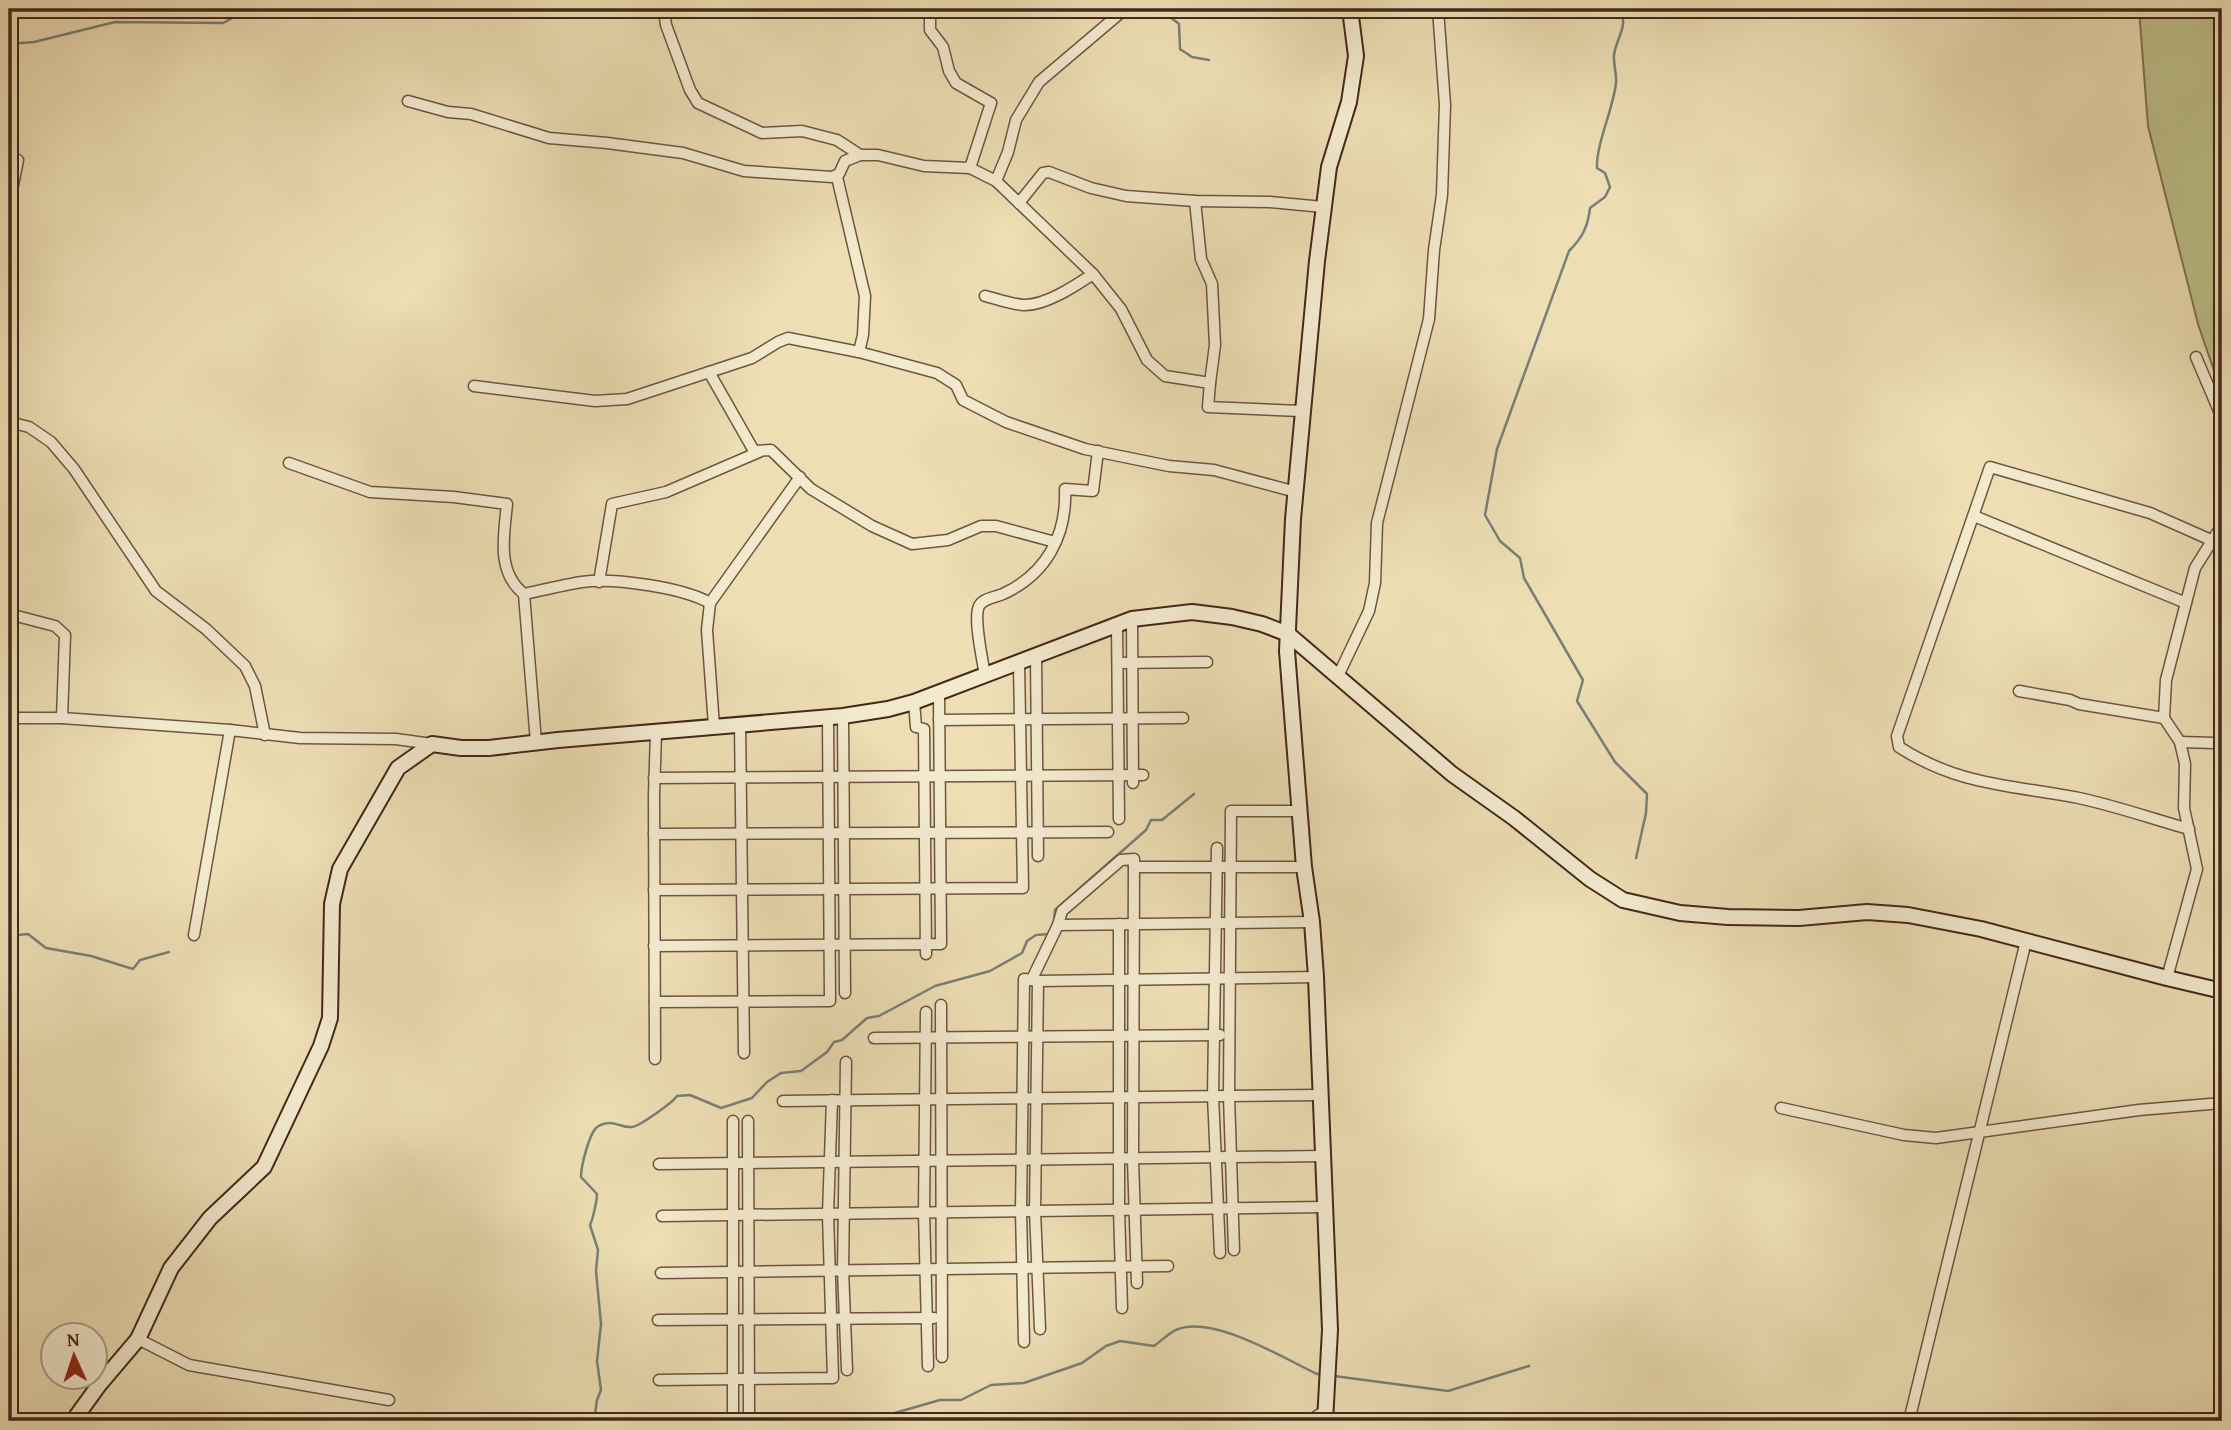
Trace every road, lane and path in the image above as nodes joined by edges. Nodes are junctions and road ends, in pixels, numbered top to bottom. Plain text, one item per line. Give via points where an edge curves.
1 (664, 9) edge
2 (930, 9) edge
3 (1125, 9) edge
4 (1350, 9) edge
5 (1438, 9) edge
6 (408, 101) dead end
7 (860, 155) junction
8 (18, 160) dead end
9 (970, 168) junction
10 (837, 177) junction
11 (996, 181) junction
12 (1195, 201) junction
13 (1019, 202) junction
14 (9, 205) edge
15 (1323, 207) junction
16 (1093, 274) junction
17 (985, 296) dead end
18 (859, 352) junction
19 (2196, 358) dead end
20 (709, 372) junction
21 (1210, 383) junction
22 (474, 386) dead end
23 (1301, 411) junction
24 (2222, 418) edge
25 (9, 422) edge
26 (1098, 451) junction
27 (758, 452) junction
28 (289, 463) dead end
29 (800, 477) junction
30 (1296, 492) junction
31 (1974, 516) junction
32 (2222, 525) edge
33 (2211, 540) junction
34 (1055, 542) junction
35 (599, 582) junction
36 (524, 594) junction
37 (710, 603) junction
38 (2186, 603) junction
39 (9, 614) edge
40 (1132, 619) junction
41 (1118, 624) junction
42 (1288, 634) junction
43 (1036, 656) junction
44 (1207, 662) dead end
45 (1019, 663) junction
46 (1118, 663) junction
47 (1133, 663) junction
48 (985, 676) junction
49 (1338, 676) junction
50 (2019, 691) dead end
51 (939, 693) junction
52 (914, 702) junction
53 (844, 716) junction
54 (9, 718) edge
55 (62, 718) junction
56 (828, 718) junction
57 (1118, 718) junction
58 (1133, 718) junction
59 (1183, 718) dead end
60 (2164, 718) junction
61 (1020, 719) junction
62 (1036, 719) junction
63 (939, 720) junction
64 (740, 724) junction
65 (715, 726) junction
66 (230, 730) junction
67 (656, 732) junction
68 (265, 735) junction
69 (536, 742) junction
70 (2180, 742) junction
71 (432, 744) junction
72 (2222, 746) edge
73 (1119, 775) junction
74 (924, 776) junction
75 (940, 776) junction
76 (1021, 776) junction
77 (1037, 776) junction
78 (741, 777) junction
79 (829, 777) junction
80 (844, 777) junction
81 (654, 778) junction
82 (1301, 811) junction
83 (1119, 820) dead end
84 (2189, 829) junction
85 (925, 832) junction
86 (940, 832) junction
87 (1022, 832) junction
88 (1037, 832) junction
89 (1108, 832) dead end
90 (741, 833) junction
91 (829, 833) junction
92 (844, 833) junction
93 (654, 834) junction
94 (1217, 848) dead end
95 (1038, 856) dead end
96 (1134, 867) junction
97 (1217, 867) junction
98 (1231, 867) junction
99 (1304, 867) junction
100 (830, 889) junction
101 (844, 889) junction
102 (925, 889) junction
103 (940, 889) junction
104 (654, 890) junction
105 (742, 890) junction
106 (1312, 922) junction
107 (1216, 923) junction
108 (1230, 923) junction
109 (1119, 924) junction
110 (1134, 924) junction
111 (1058, 925) junction
112 (194, 935) dead end
113 (2026, 941) junction
114 (830, 945) junction
115 (844, 945) junction
116 (654, 946) junction
117 (743, 946) junction
118 (926, 949) junction
119 (1316, 977) junction
120 (1230, 978) junction
121 (2167, 978) junction
122 (1215, 979) junction
123 (1035, 980) junction
124 (1119, 980) junction
125 (1133, 980) junction
126 (2222, 990) edge
127 (845, 993) dead end
128 (654, 1002) junction
129 (743, 1002) junction
130 (941, 1005) dead end
131 (926, 1012) dead end
132 (1230, 1034) junction
133 (1133, 1035) junction
134 (1214, 1035) junction
135 (1119, 1036) junction
136 (941, 1037) junction
137 (1023, 1037) junction
138 (1037, 1037) junction
139 (874, 1038) dead end
140 (926, 1038) junction
141 (744, 1053) dead end
142 (655, 1059) dead end
143 (846, 1062) dead end
144 (1319, 1095) junction
145 (1213, 1096) junction
146 (1229, 1096) junction
147 (1119, 1097) junction
148 (1133, 1097) junction
149 (1023, 1098) junction
150 (1037, 1098) junction
151 (925, 1099) junction
152 (941, 1099) junction
153 (832, 1100) junction
154 (845, 1100) junction
155 (783, 1101) dead end
156 (2222, 1103) edge
157 (1781, 1108) dead end
158 (733, 1121) dead end
159 (748, 1121) dead end
160 (1980, 1132) junction
161 (1322, 1156) junction
162 (1231, 1157) junction
163 (1216, 1158) junction
164 (1119, 1159) junction
165 (1133, 1159) junction
166 (1021, 1160) junction
167 (1036, 1160) junction
168 (925, 1161) junction
169 (941, 1161) junction
170 (830, 1162) junction
171 (845, 1162) junction
172 (748, 1163) junction
173 (659, 1164) dead end
174 (733, 1164) junction
175 (1324, 1207) junction
176 (1218, 1208) junction
177 (1233, 1208) junction
178 (1119, 1209) junction
179 (1134, 1209) junction
180 (1035, 1210) junction
181 (1021, 1211) junction
182 (924, 1212) junction
183 (941, 1212) junction
184 (828, 1213) junction
185 (844, 1213) junction
186 (748, 1214) junction
187 (733, 1215) junction
188 (663, 1216) dead end
189 (1234, 1250) dead end
190 (1220, 1253) dead end
191 (1121, 1266) junction
192 (1136, 1266) junction
193 (1168, 1266) dead end
194 (1022, 1268) junction
195 (1037, 1268) junction
196 (926, 1269) junction
197 (941, 1269) junction
198 (830, 1270) junction
199 (843, 1270) junction
200 (733, 1272) junction
201 (748, 1272) junction
202 (661, 1273) dead end
203 (1137, 1283) dead end
204 (1122, 1308) dead end
205 (928, 1318) junction
206 (942, 1318) junction
207 (748, 1319) junction
208 (831, 1319) junction
209 (845, 1319) junction
210 (658, 1320) dead end
211 (733, 1320) junction
212 (1040, 1329) dead end
213 (138, 1339) junction
214 (1024, 1342) dead end
215 (942, 1357) dead end
216 (928, 1366) dead end
217 (847, 1370) dead end
218 (733, 1379) junction
219 (749, 1379) junction
220 (659, 1380) dead end
221 (389, 1400) dead end
222 (749, 1413) dead end
223 (1325, 1416) edge
224 (73, 1421) edge
225 (733, 1421) edge
226 (1309, 1421) edge
227 (1909, 1421) edge

1 - 7 street via 670,36 698,103 762,133 802,131 837,140
2 - 9 street via 930,30 943,47 956,83 991,103
3 - 11 street via 1039,82 1016,120
4 - 15 street via 1356,56
5 - 49 street via 1446,105 1429,319 1377,523 1369,611
6 - 10 street via 549,138 682,153 744,171
7 - 9 street
7 - 10 street via 845,161
8 - 14 street
9 - 11 street
10 - 18 street via 865,296
11 - 13 street
12 - 13 street via 1115,193 1049,172 1043,173
12 - 15 street
12 - 21 street via 1201,259 1212,284 1215,345
13 - 16 street
15 - 23 street
16 - 17 street via 1035,304
16 - 21 street via 1121,309 1147,360 1165,376
18 - 20 street via 788,338 752,358
18 - 26 street via 937,373 957,385 963,400 1006,422
19 - 24 street
20 - 22 street via 626,398 595,401
20 - 27 street
21 - 23 street via 1208,407
23 - 30 street
25 - 68 street via 29,427 51,442 156,591 245,666 255,686
26 - 30 street via 1214,470
26 - 34 street via 1093,491 1065,489 1066,504
27 - 29 street via 771,450
27 - 35 street via 666,492 612,504
28 - 36 street via 370,492 507,504 506,568 514,587
29 - 34 street via 811,489 872,526 912,544 948,540 981,526
29 - 37 street
30 - 42 street
31 - 33 street via 1990,467 2150,513
31 - 38 street
31 - 84 street via 1897,736 1899,747 1924,763 1984,783 2081,799
32 - 33 street
33 - 38 street via 2194,568
34 - 48 street via 1045,564 1029,580 979,606
35 - 36 street
35 - 37 street via 634,583 698,596
36 - 69 street
37 - 65 street via 707,630
38 - 60 street via 2166,680
39 - 55 street via 55,626 65,635
40 - 41 street
40 - 42 street via 1192,612 1242,619
40 - 47 street
41 - 43 street
41 - 46 street
42 - 49 street
42 - 82 street
43 - 45 street
43 - 62 street
44 - 47 street
45 - 48 street
45 - 61 street
46 - 47 street
46 - 57 street
47 - 58 street
48 - 51 street
49 - 113 street via 1452,774 1623,900 1680,913 1728,917 1908,915
50 - 60 street
51 - 52 street
51 - 63 street
52 - 53 street
52 - 74 street via 916,727 924,729
53 - 56 street
53 - 80 street
54 - 55 street
55 - 66 street
56 - 64 street
56 - 79 street
57 - 58 street
57 - 62 street
57 - 73 street
58 - 59 street
58 - 73 street via 1137,778
60 - 70 street
61 - 62 street
61 - 63 street
61 - 76 street
62 - 77 street
63 - 75 street
64 - 65 street
64 - 78 street
65 - 67 street
66 - 68 street
66 - 112 street
67 - 69 street
67 - 81 street
68 - 71 street
69 - 71 street via 489,748
70 - 72 street
70 - 84 street
71 - 213 street via 398,768 340,869 332,904 330,1018 264,1167 209,1218 171,1268
73 - 77 street
73 - 83 street
74 - 75 street
74 - 80 street
74 - 85 street
75 - 76 street
75 - 86 street
76 - 77 street
76 - 87 street
77 - 88 street
78 - 79 street
78 - 81 street
78 - 90 street
79 - 80 street
79 - 91 street
80 - 92 street
81 - 93 street
82 - 98 street via 1231,811
82 - 99 street
84 - 121 street via 2197,869
85 - 86 street
85 - 92 street
85 - 102 street
86 - 87 street
86 - 103 street
87 - 88 street
87 - 103 street via 1023,888
88 - 89 street
88 - 95 street
90 - 91 street
90 - 93 street
90 - 105 street
91 - 92 street
91 - 100 street
92 - 101 street
93 - 104 street
94 - 97 street
96 - 97 street
96 - 110 street
96 - 111 street via 1134,859 1121,860 1062,911
97 - 98 street
97 - 107 street
98 - 99 street
98 - 108 street
99 - 106 street
100 - 101 street
100 - 105 street
100 - 114 street
101 - 102 street
101 - 115 street
102 - 103 street
102 - 118 street
103 - 118 street via 941,944
104 - 105 street
104 - 116 street
105 - 117 street
106 - 108 street
106 - 119 street
107 - 108 street
107 - 110 street
107 - 122 street
108 - 120 street
109 - 110 street
109 - 111 street
109 - 124 street
110 - 125 street
111 - 123 street
113 - 121 street
113 - 160 street
114 - 115 street
114 - 117 street
114 - 129 street via 830,1001
115 - 118 street
115 - 127 street
116 - 117 street
116 - 128 street
117 - 129 street
119 - 120 street
119 - 144 street
120 - 122 street
120 - 132 street
121 - 126 street
122 - 125 street
122 - 134 street
123 - 124 street
123 - 137 street via 1024,979
123 - 138 street
124 - 125 street
124 - 135 street
125 - 133 street
128 - 129 street
128 - 142 street
129 - 141 street
130 - 136 street
131 - 140 street
132 - 134 street
132 - 146 street
133 - 134 street
133 - 135 street
133 - 148 street
134 - 145 street
135 - 138 street
135 - 147 street
136 - 137 street
136 - 140 street
136 - 152 street
137 - 138 street
137 - 149 street
138 - 150 street
139 - 140 street
140 - 151 street
143 - 154 street
144 - 146 street
144 - 161 street
145 - 146 street
145 - 148 street
145 - 163 street
146 - 162 street
147 - 148 street
147 - 150 street
147 - 164 street
148 - 165 street
149 - 150 street
149 - 152 street
149 - 166 street
150 - 167 street
151 - 152 street
151 - 154 street
151 - 168 street
152 - 169 street
153 - 154 street
153 - 155 street
153 - 170 street
154 - 171 street
156 - 160 street
157 - 160 street via 1904,1135 1936,1138
158 - 174 street
159 - 172 street
160 - 227 street
161 - 162 street
161 - 175 street
162 - 163 street
162 - 177 street
163 - 165 street
163 - 176 street
164 - 165 street
164 - 167 street
164 - 178 street
165 - 179 street
166 - 167 street
166 - 169 street
166 - 181 street
167 - 180 street
168 - 169 street
168 - 171 street
168 - 182 street
169 - 183 street
170 - 171 street
170 - 172 street
170 - 184 street
171 - 185 street
172 - 174 street
172 - 186 street
173 - 174 street
174 - 187 street
175 - 177 street
175 - 223 street via 1330,1330
176 - 177 street
176 - 179 street
176 - 190 street
177 - 189 street
178 - 179 street
178 - 180 street
178 - 191 street
179 - 192 street
180 - 181 street
180 - 195 street
181 - 183 street
181 - 194 street
182 - 183 street
182 - 185 street
182 - 196 street
183 - 197 street
184 - 185 street
184 - 186 street
184 - 198 street
185 - 199 street
186 - 187 street
186 - 201 street
187 - 188 street
187 - 200 street
191 - 192 street
191 - 195 street
191 - 204 street
192 - 193 street
192 - 203 street
194 - 195 street
194 - 197 street
194 - 214 street
195 - 212 street
196 - 197 street
196 - 199 street
196 - 205 street
197 - 206 street
198 - 199 street
198 - 201 street
198 - 208 street
199 - 209 street
200 - 201 street
200 - 202 street
200 - 211 street
201 - 207 street
205 - 206 street
205 - 209 street
205 - 216 street
206 - 215 street
207 - 208 street
207 - 211 street
207 - 219 street
208 - 209 street
208 - 219 street via 833,1378
209 - 217 street
210 - 211 street
211 - 218 street
213 - 221 street via 189,1365
213 - 224 street
218 - 219 street
218 - 220 street
218 - 225 street
219 - 222 street
223 - 226 street

